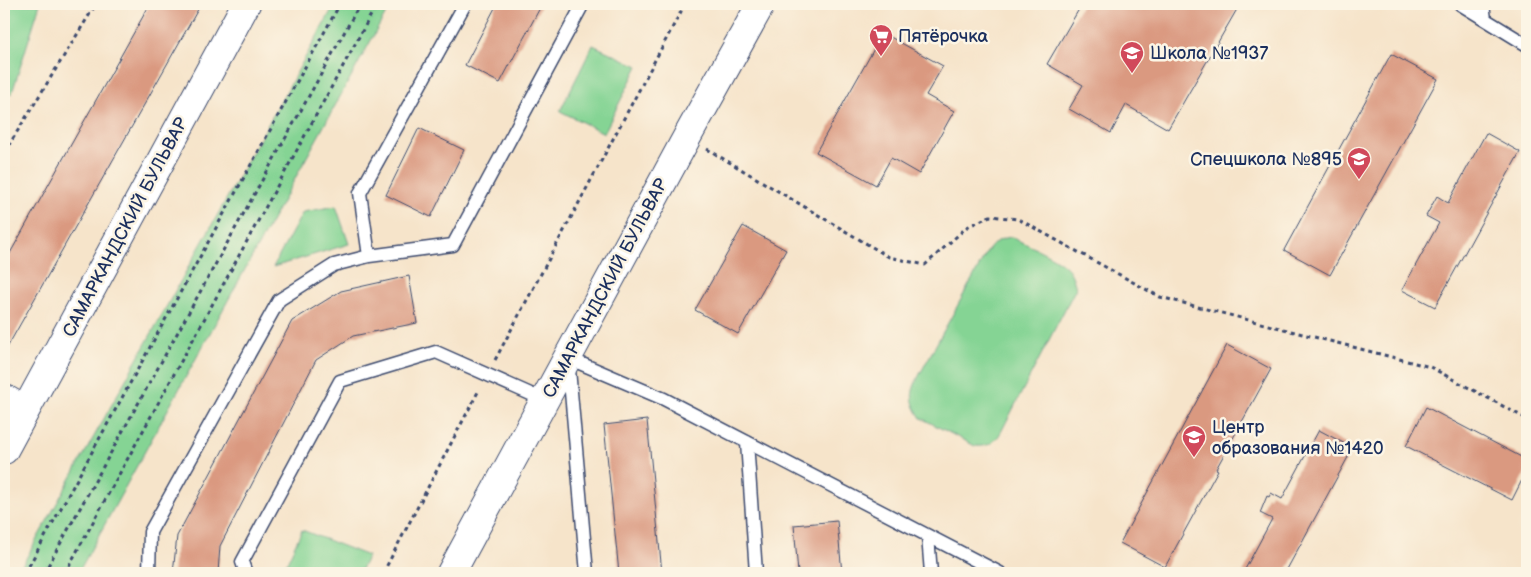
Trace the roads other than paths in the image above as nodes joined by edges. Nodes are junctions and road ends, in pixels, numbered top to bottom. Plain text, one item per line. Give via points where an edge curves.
1 (246, 4) edge
2 (465, 4) edge
3 (583, 4) edge
4 (761, 4) edge
5 (1460, 4) edge
6 (1483, 4) edge
7 (1485, 19) junction
8 (1527, 45) edge
9 (369, 256) junction
10 (568, 358) junction
11 (544, 400) junction
12 (15, 403) edge
13 (746, 442) junction
14 (4, 450) edge
15 (928, 536) junction
16 (148, 573) edge
17 (246, 573) edge
18 (451, 573) edge
19 (587, 573) edge
20 (756, 573) edge
21 (931, 573) edge
22 (1000, 573) edge

1 - 12 street, САМАРКАНДСКИЙ БУЛЬВАР
2 - 9 lane via 360,193
3 - 9 lane via 453,245
4 - 10 street, САМАРКАНДСКИЙ БУЛЬВАР
5 - 7 lane
6 - 7 lane
7 - 8 lane
9 - 16 lane via 334,265 279,300 150,532
10 - 11 street, САМАРКАНДСКИЙ БУЛЬВАР
10 - 13 lane via 664,399
10 - 19 lane
11 - 17 lane via 436,352 340,382 242,562
11 - 18 street, САМАРКАНДСКИЙ БУЛЬВАР
12 - 14 street, САМАРКАНДСКИЙ БУЛЬВАР
13 - 15 lane
13 - 20 lane
15 - 21 lane
15 - 22 lane

